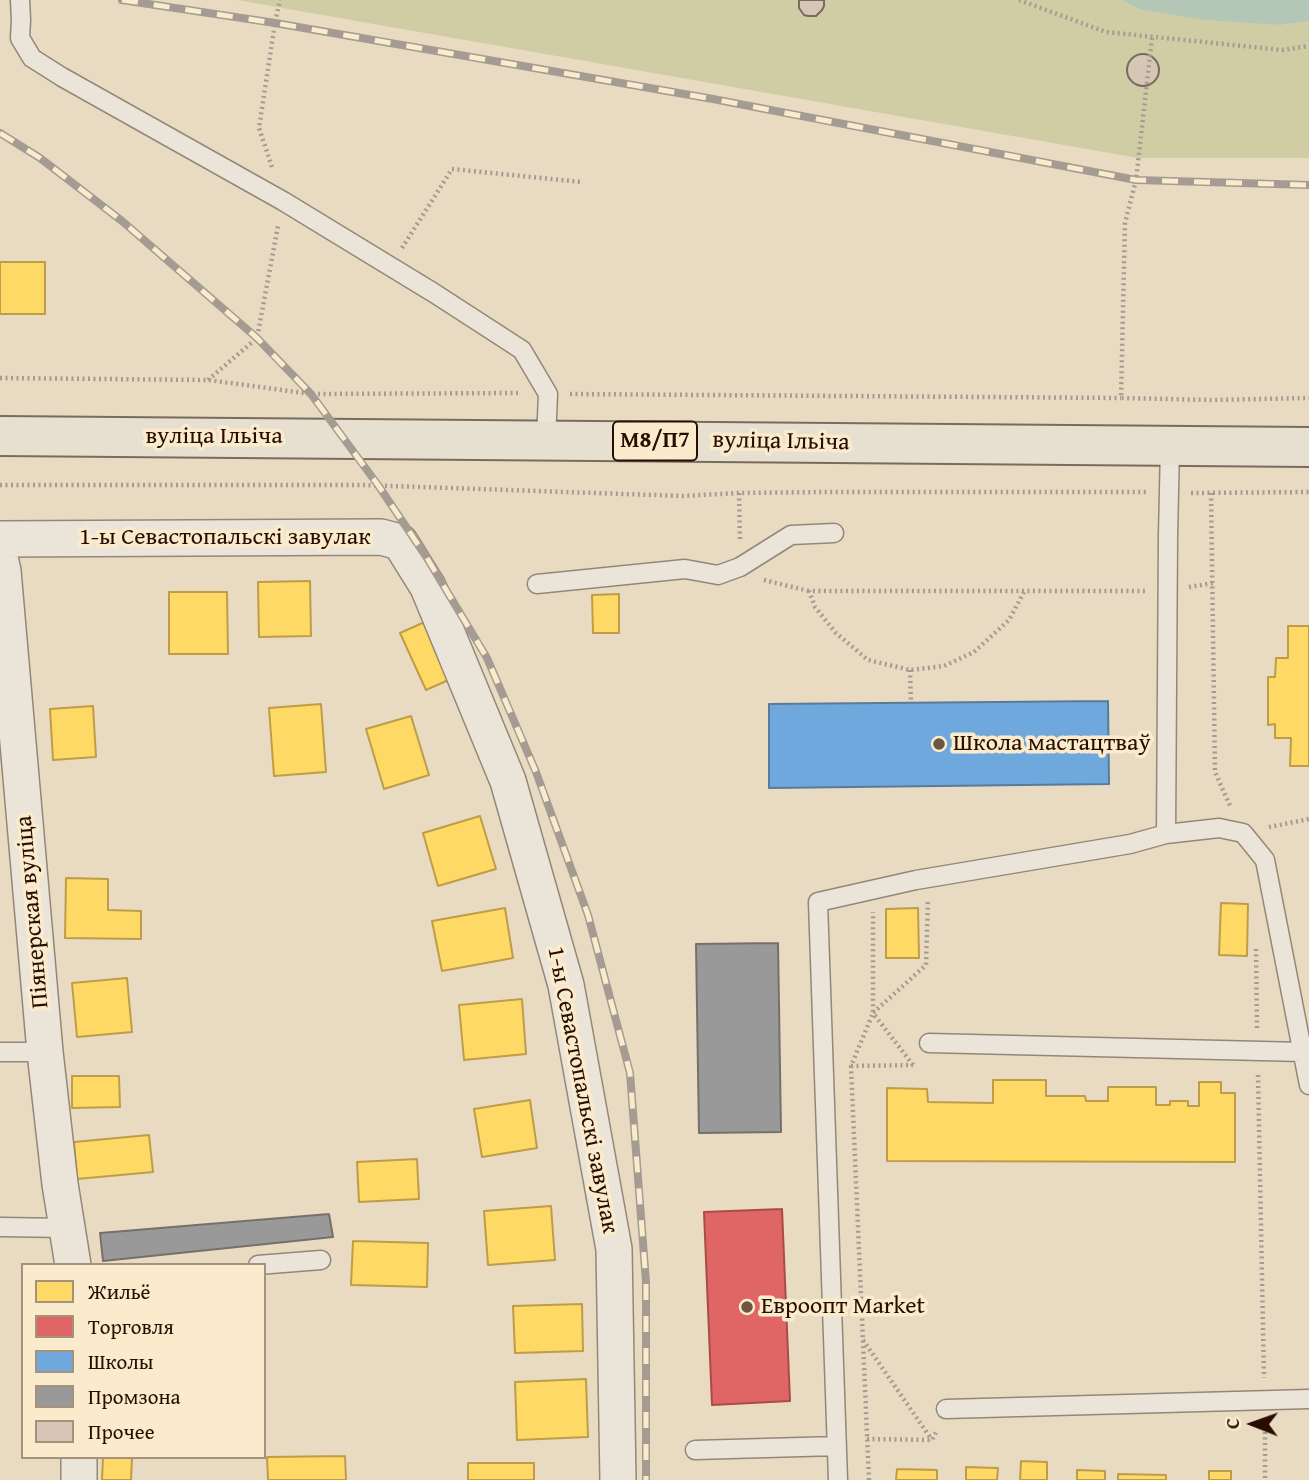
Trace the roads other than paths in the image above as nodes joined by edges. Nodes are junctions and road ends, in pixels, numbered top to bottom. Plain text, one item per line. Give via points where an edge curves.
1 (20, 0) edge
2 (0, 436) edge
3 (546, 440) junction
4 (1170, 446) junction
5 (1309, 447) edge
6 (834, 533) dead end
7 (1, 559) edge
8 (537, 584) dead end
9 (1166, 834) junction
10 (929, 1043) dead end
11 (0, 1052) edge
12 (45, 1052) junction
13 (1303, 1052) junction
14 (1309, 1084) edge
15 (0, 1227) edge
16 (68, 1228) junction
17 (321, 1260) dead end
18 (73, 1263) edge
19 (266, 1264) edge
20 (1309, 1399) edge
21 (946, 1409) road end
22 (836, 1446) junction
23 (695, 1450) dead end
24 (79, 1459) edge
25 (79, 1480) edge
26 (618, 1480) edge
27 (838, 1480) edge

1 - 3 lane via 20,38 33,58 283,201 522,350 548,394
2 - 3 main road, вуліца Ільіча / М8/П7
3 - 4 main road, вуліца Ільіча / М8/П7
4 - 5 main road, вуліца Ільіча / М8/П7
4 - 9 lane
6 - 8 lane via 792,535 718,575 685,569
7 - 12 street, Піянерская вуліца
7 - 26 street, 1-ы Севастопальскі завулак via 381,537 400,542 428,587 508,781 566,985 614,1249
9 - 13 lane via 1219,828 1242,833 1265,860
9 - 22 lane via 818,902
10 - 13 lane
11 - 12 lane
12 - 16 street, Піянерская вуліца
13 - 14 lane
15 - 16 lane
16 - 18 street, Піянерская вуліца
17 - 19 lane
20 - 21 lane
22 - 23 lane
22 - 27 lane
24 - 25 street

